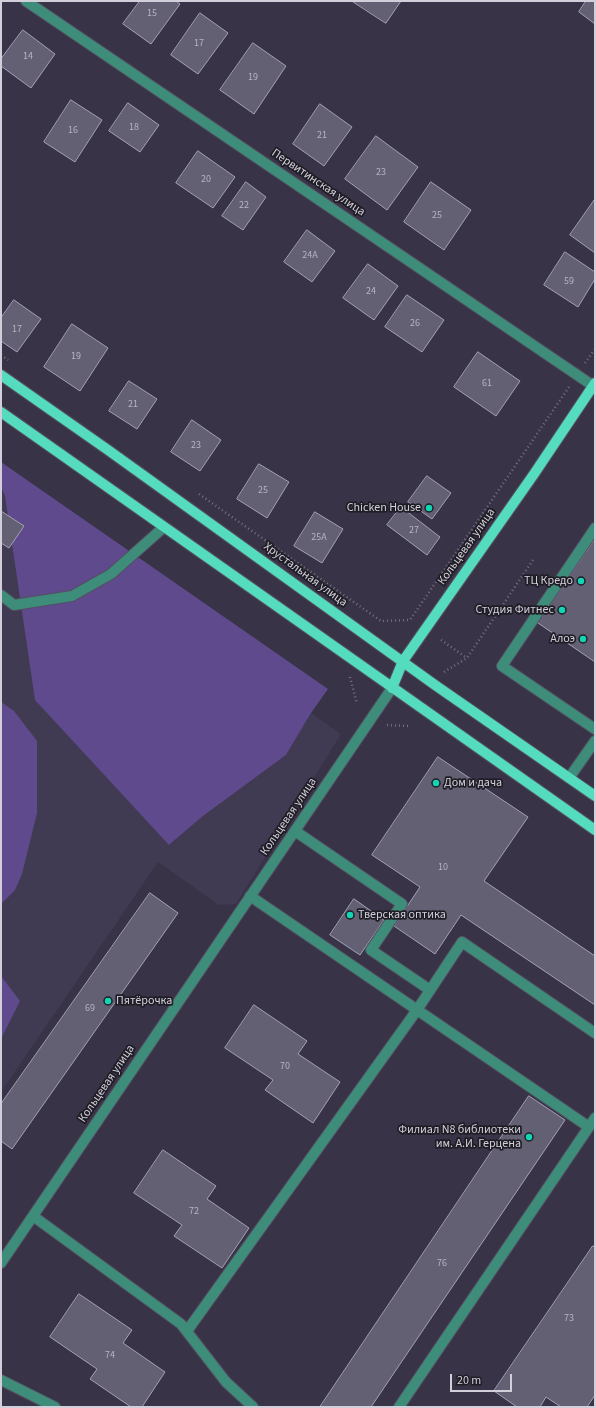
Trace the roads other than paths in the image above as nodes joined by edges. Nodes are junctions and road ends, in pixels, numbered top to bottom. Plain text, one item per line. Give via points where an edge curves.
1 (26, 1) edge
2 (1, 375) edge
3 (594, 386) edge
4 (1, 412) edge
5 (164, 527) junction
6 (595, 528) edge
7 (1, 595) edge
8 (403, 661) junction
9 (392, 688) junction
10 (595, 730) edge
11 (595, 741) edge
12 (569, 778) junction
13 (595, 796) edge
14 (595, 830) edge
15 (295, 831) junction
16 (250, 896) junction
17 (430, 990) junction
18 (417, 1010) junction
19 (595, 1033) edge
20 (595, 1118) edge
21 (589, 1127) junction
22 (33, 1216) junction
23 (1, 1263) edge
24 (187, 1331) junction
25 (1, 1380) edge
26 (55, 1407) edge
27 (252, 1407) edge
28 (399, 1407) edge

1 - 3 street, Первитинская улица
2 - 8 main road, Хрустальная улица
3 - 8 main road, Кольцевая улица
4 - 5 main road
5 - 7 street via 111,574 72,596 14,605
5 - 9 main road
6 - 10 street via 502,666
8 - 9 main road, Кольцевая улица
8 - 12 main road, Хрустальная улица
9 - 14 main road
9 - 15 street, Кольцевая улица
11 - 12 street
12 - 13 main road, Хрустальная улица
15 - 16 street, Кольцевая улица
15 - 17 street via 402,904 371,950
16 - 18 street
16 - 22 street, Кольцевая улица
17 - 18 street
17 - 19 street via 462,942
18 - 21 street
18 - 24 street
20 - 21 street
21 - 28 street
22 - 23 street, Кольцевая улица
22 - 24 street via 181,1324
24 - 27 street via 226,1382
25 - 26 street

